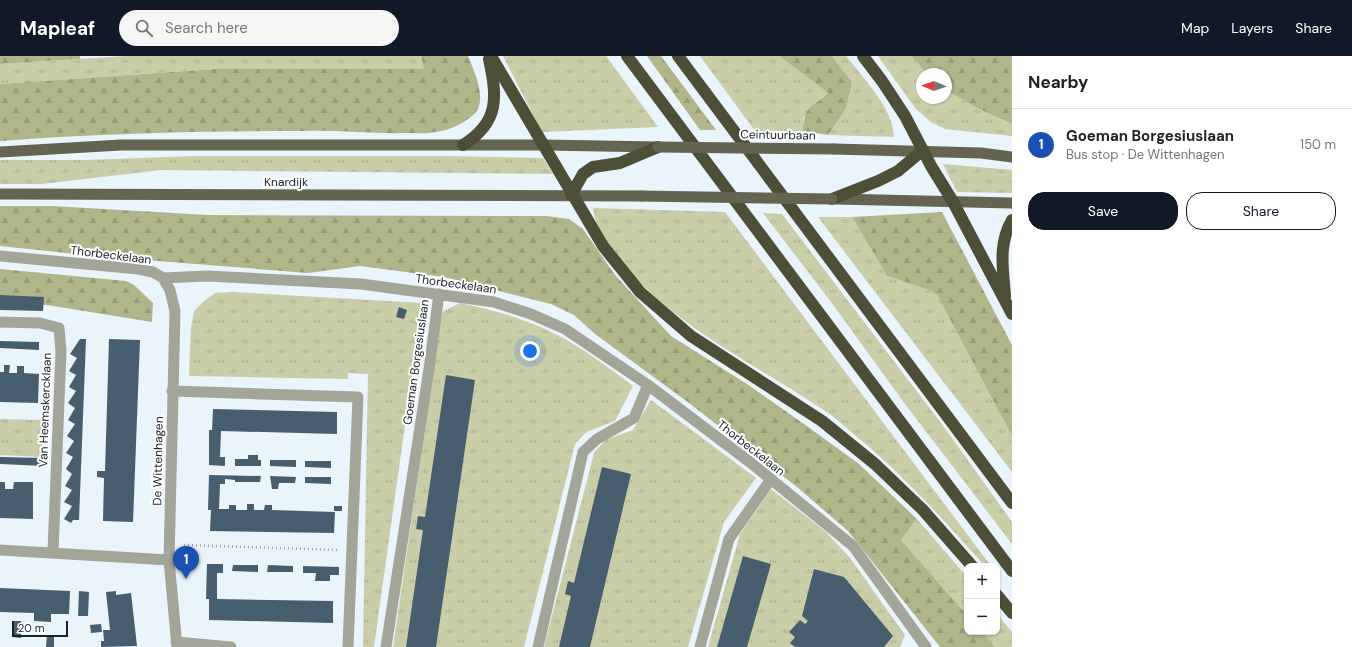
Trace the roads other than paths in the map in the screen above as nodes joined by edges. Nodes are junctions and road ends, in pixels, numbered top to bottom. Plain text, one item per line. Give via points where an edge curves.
1 (489, 56) edge
2 (628, 56) edge
3 (678, 56) edge
4 (863, 56) edge
5 (463, 145) junction
6 (544, 145) junction
7 (658, 147) junction
8 (922, 150) junction
9 (0, 152) edge
10 (1012, 157) edge
11 (0, 194) edge
12 (571, 195) junction
13 (832, 199) junction
14 (952, 200) junction
15 (1012, 203) edge
16 (1012, 220) edge
17 (0, 256) edge
18 (163, 278) junction
19 (439, 294) junction
20 (1005, 301) junction
21 (1012, 314) edge
22 (0, 322) edge
23 (648, 385) junction
24 (172, 390) junction
25 (771, 479) junction
26 (1012, 503) edge
27 (0, 550) edge
28 (53, 552) junction
29 (169, 560) junction
30 (969, 563) edge
31 (1012, 571) edge
32 (1000, 599) edge
33 (1012, 613) edge
34 (176, 645) edge
35 (925, 646) edge
36 (231, 647) edge
37 (348, 647) edge
38 (386, 647) edge
39 (538, 647) edge
40 (700, 647) edge

1 - 5 highway via 494,83 494,106 487,124 480,133
1 - 6 highway
2 - 31 highway
3 - 26 highway
4 - 8 highway via 894,98
5 - 6 main road
5 - 9 main road via 121,145
6 - 7 main road, Ceintuurbaan
6 - 12 highway
7 - 8 main road, Ceintuurbaan, bridge
7 - 12 highway via 620,163 593,166 583,174
8 - 10 main road, Ceintuurbaan
8 - 13 highway via 898,171
8 - 14 highway
11 - 12 main road, Knardijk
12 - 13 main road, bridge
12 - 30 highway via 603,246 640,292 691,336 822,421 869,459 923,510
13 - 14 main road
14 - 15 main road
14 - 20 highway
16 - 20 highway via 1002,248
17 - 18 street, Thorbeckelaan via 138,269 153,272
18 - 19 street, Thorbeckelaan via 261,278 361,284
18 - 24 street, De Wittenhagen via 170,290 175,311
19 - 23 street, Thorbeckelaan via 494,302 531,314 565,329
19 - 38 street, Goeman Borgesiuslaan
20 - 21 highway
22 - 28 street, Van Heemskercklaan via 40,323 59,328 61,351
23 - 25 street, Thorbeckelaan
23 - 39 street via 634,418 597,440 583,452
24 - 29 street, De Wittenhagen
24 - 37 street via 358,397
25 - 35 street, Thorbeckelaan via 853,546
25 - 40 street via 729,539
27 - 28 street
28 - 29 street
29 - 34 street, De Wittenhagen
32 - 33 highway
34 - 36 street

